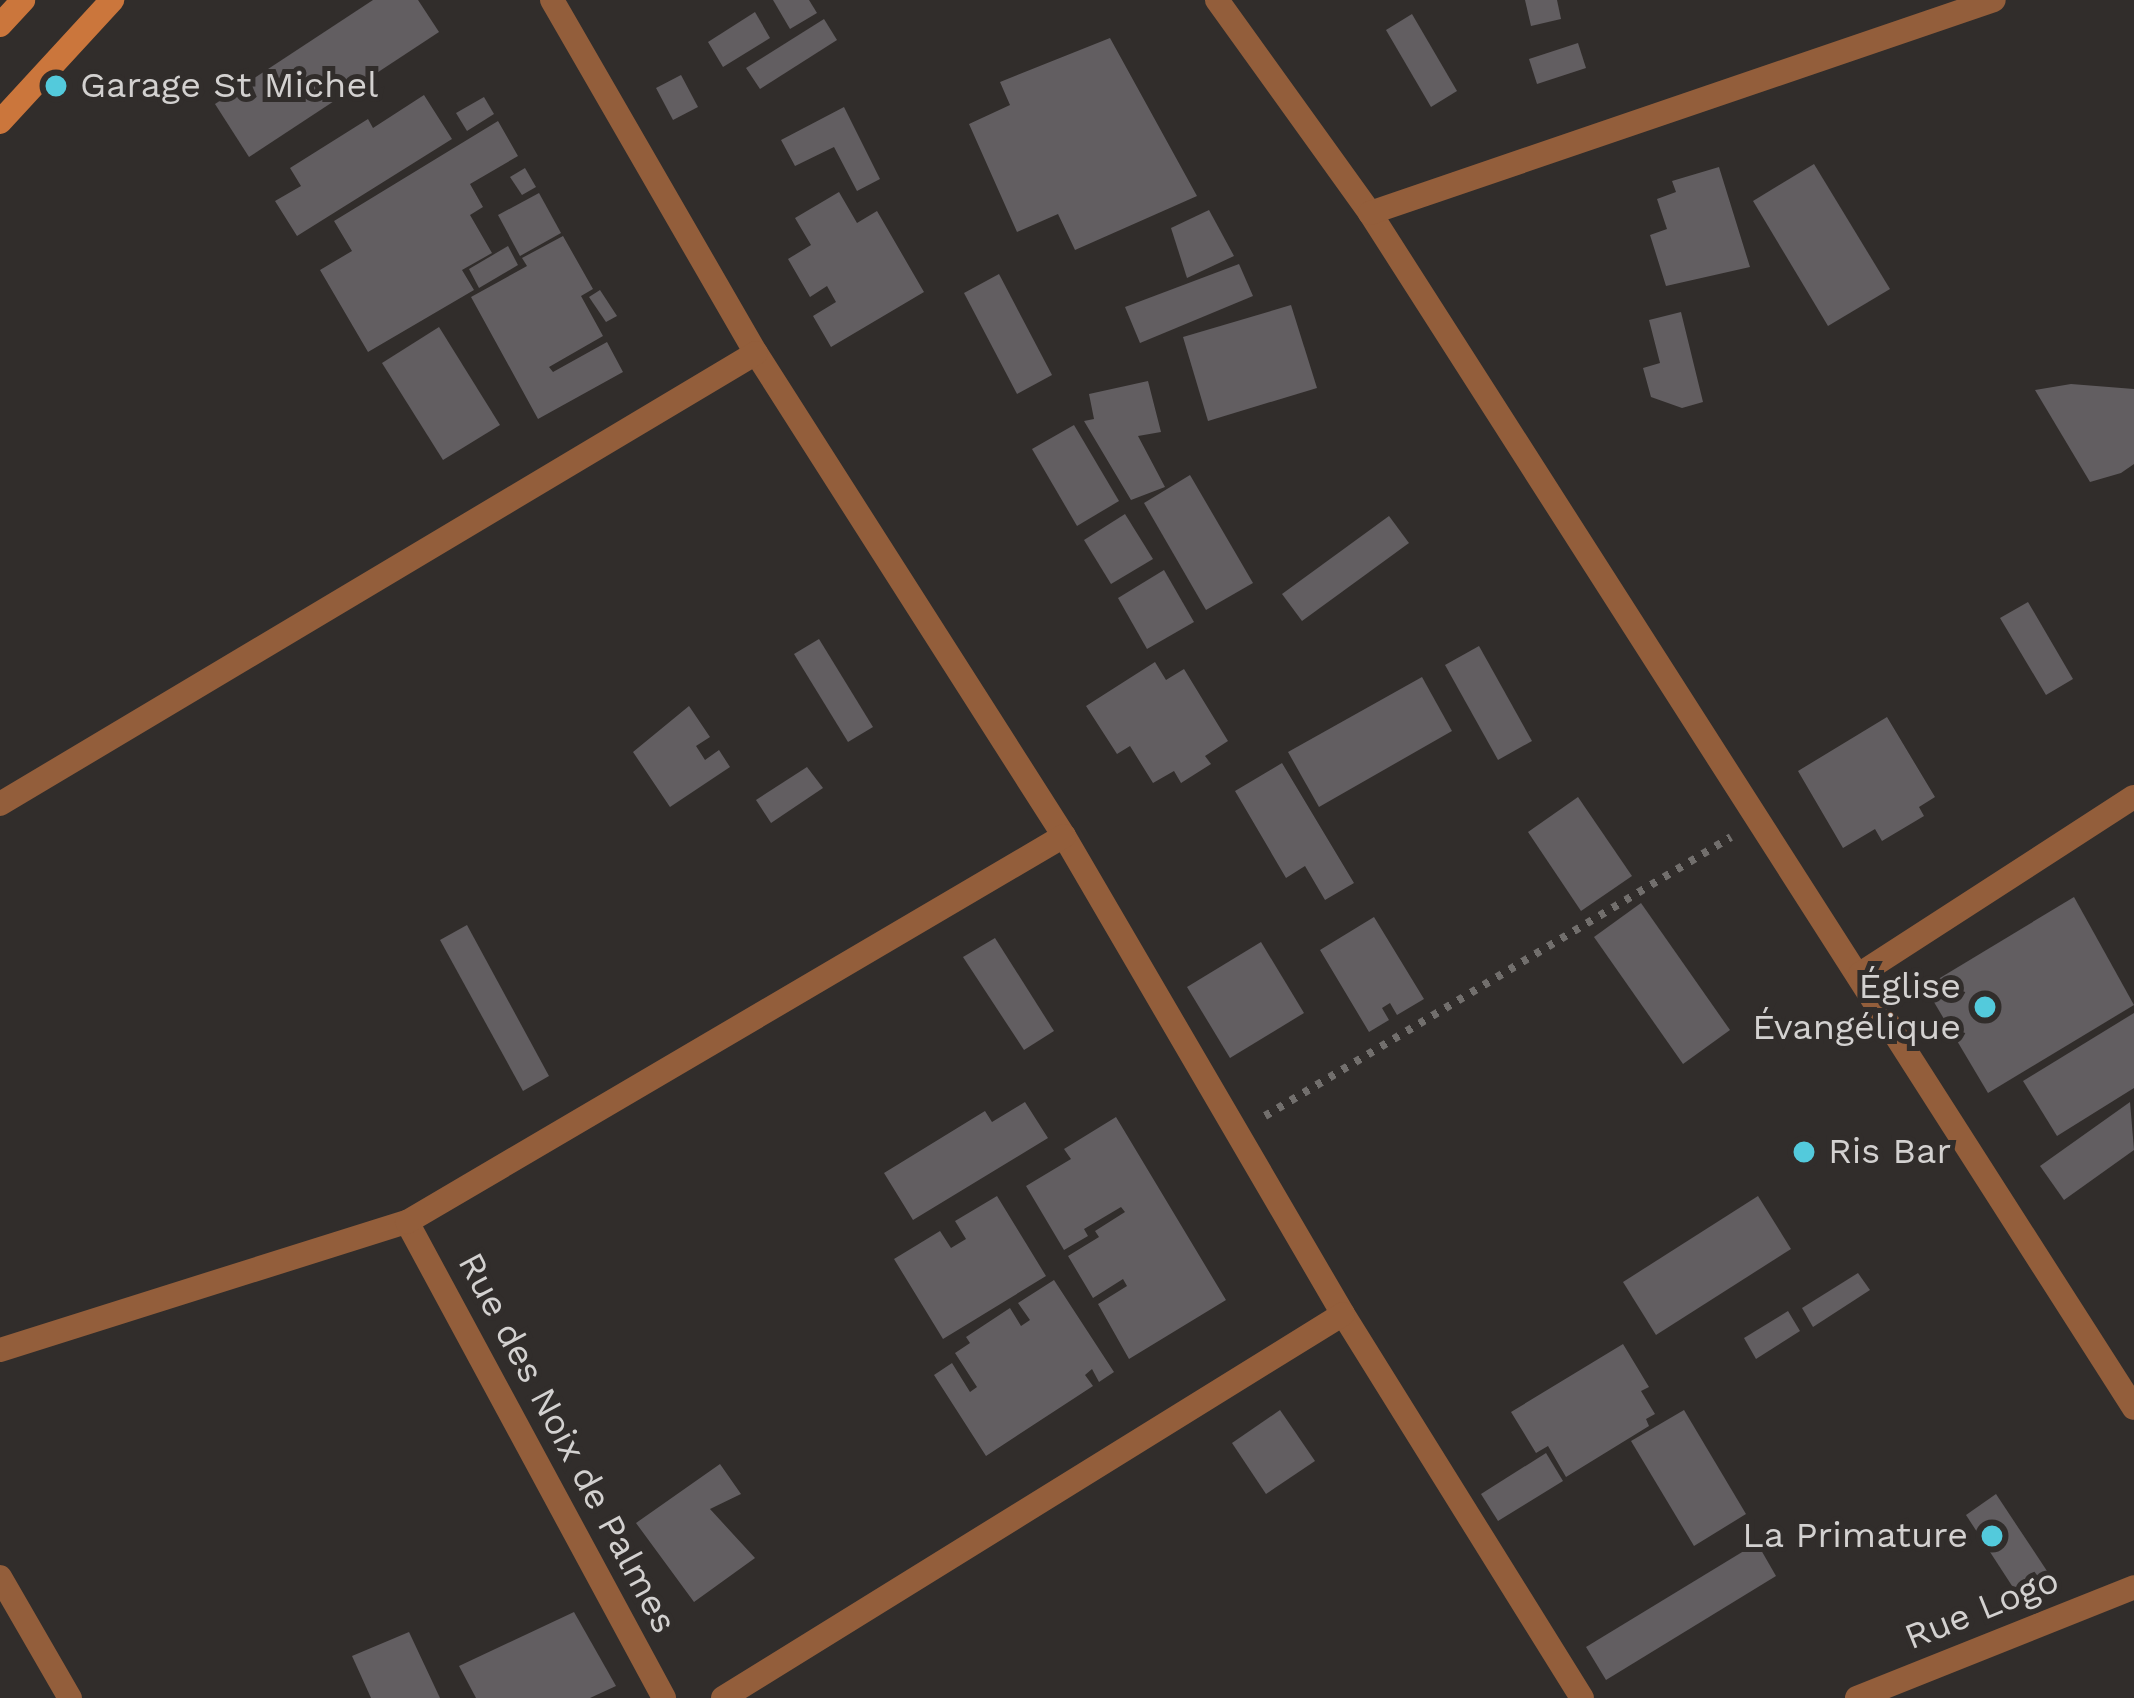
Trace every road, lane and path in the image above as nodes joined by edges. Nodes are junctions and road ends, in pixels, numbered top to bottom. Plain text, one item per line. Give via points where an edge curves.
1 (23, 0) edge
2 (112, 0) edge
3 (552, 0) edge
4 (1217, 0) edge
5 (1994, 0) edge
6 (0, 25) edge
7 (0, 122) edge
8 (1370, 213) junction
9 (757, 353) junction
10 (2134, 796) edge
11 (0, 804) edge
12 (1761, 819) junction
13 (1064, 836) junction
14 (1860, 974) junction
15 (1238, 1132) junction
16 (407, 1222) junction
17 (1343, 1314) junction
18 (0, 1350) edge
19 (2134, 1408) edge
20 (0, 1576) edge
21 (2134, 1587) edge
22 (70, 1698) edge
23 (664, 1698) edge
24 (723, 1698) edge
25 (1582, 1698) edge
26 (1857, 1698) edge

1 - 6 main road
2 - 7 main road
3 - 9 street
4 - 8 street
5 - 8 street
8 - 12 street
9 - 11 street
9 - 13 street
10 - 14 street
12 - 14 street
12 - 15 path
13 - 15 street
13 - 16 street
14 - 19 street
15 - 17 street
16 - 18 street
16 - 23 street, Rue des Noix de Palmes
17 - 24 street
17 - 25 street
20 - 22 street
21 - 26 street, Rue Logo

